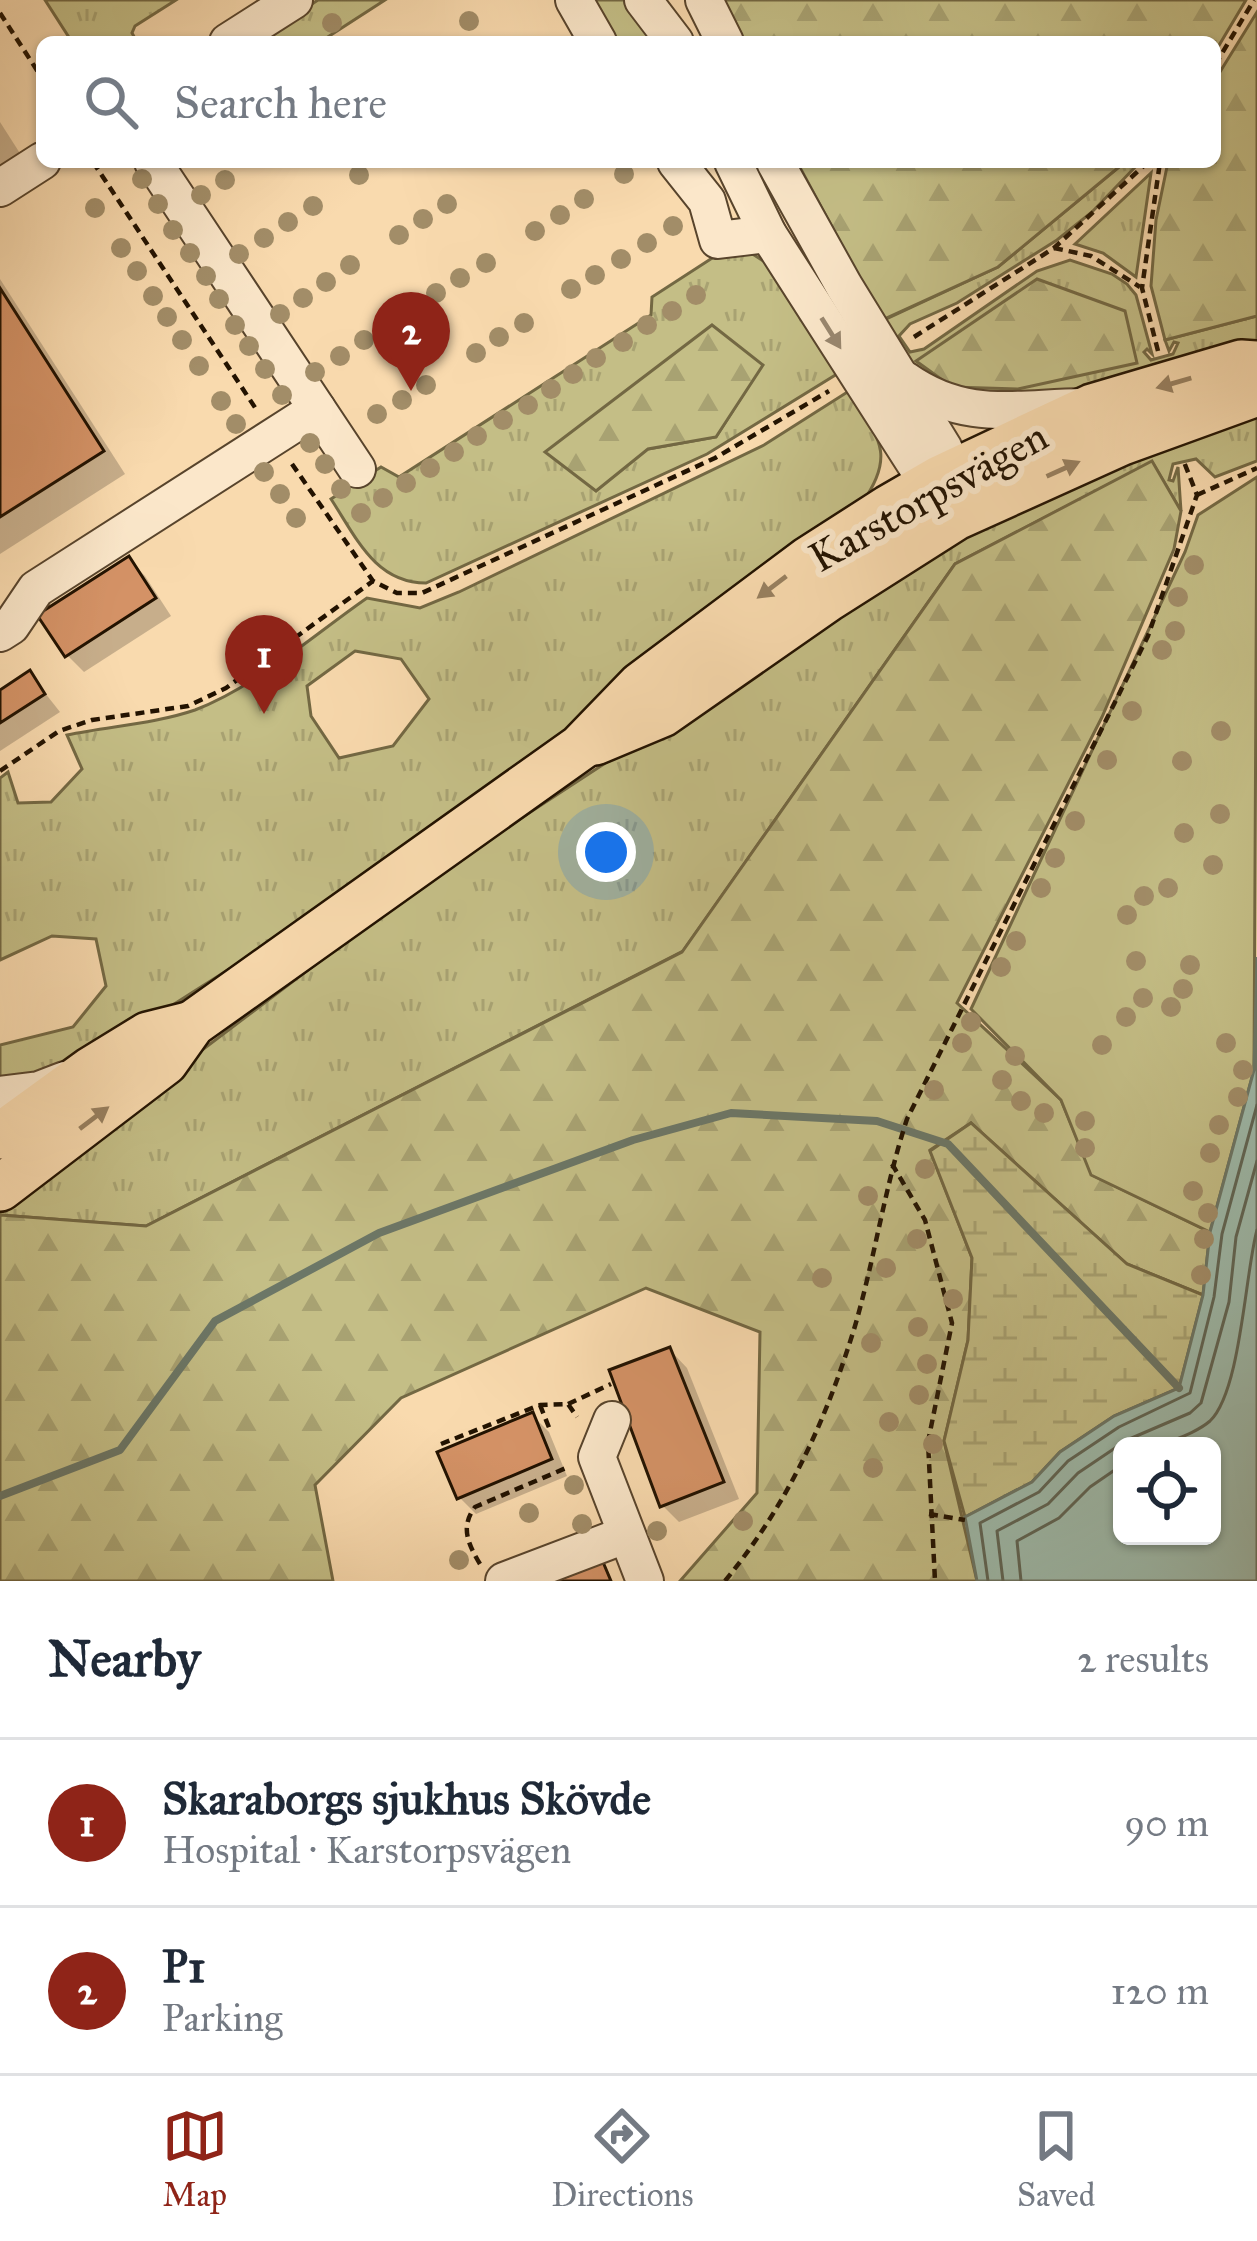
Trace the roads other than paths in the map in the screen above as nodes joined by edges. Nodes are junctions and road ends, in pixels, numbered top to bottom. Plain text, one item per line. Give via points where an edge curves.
1 (294, 0) edge
2 (574, 0) edge
3 (643, 0) edge
4 (704, 0) edge
5 (237, 36) edge
6 (595, 36) edge
7 (670, 36) edge
8 (722, 36) edge
9 (36, 165) edge
10 (157, 168) edge
11 (681, 168) edge
12 (736, 168) edge
13 (780, 168) edge
14 (0, 188) edge
15 (769, 234) junction
16 (901, 358) junction
17 (1257, 364) edge
18 (1257, 393) edge
19 (1092, 407) junction
20 (317, 409) junction
21 (357, 469) dead end
22 (948, 498) junction
23 (0, 633) edge
24 (192, 1024) junction
25 (91, 1070) junction
26 (0, 1095) edge
27 (0, 1136) edge
28 (0, 1188) edge
29 (600, 1406) road end
30 (625, 1535) junction
31 (495, 1576) edge
32 (644, 1581) edge

1 - 5 street
2 - 6 street
3 - 7 street
4 - 8 street
9 - 14 street
10 - 20 street
11 - 15 street via 707,201 718,240
12 - 15 street
13 - 16 street
15 -> 22 street via 916,466
16 - 19 street via 933,399 966,409
16 - 22 street via 944,448
17 -> 19 main road, Karstorpsvägen
22 -> 18 main road, Karstorpsvägen
19 - 22 main road, Karstorpsvägen
20 - 21 street
20 - 23 street via 36,589
22 - 24 main road, Karstorpsvägen via 827,599 662,714 581,747
24 - 25 main road, Karstorpsvägen via 148,1034
28 -> 24 main road, Karstorpsvägen via 165,1062
25 - 26 street
25 - 27 main road, Karstorpsvägen
29 - 30 street via 597,1456
30 - 31 street
30 - 32 street

